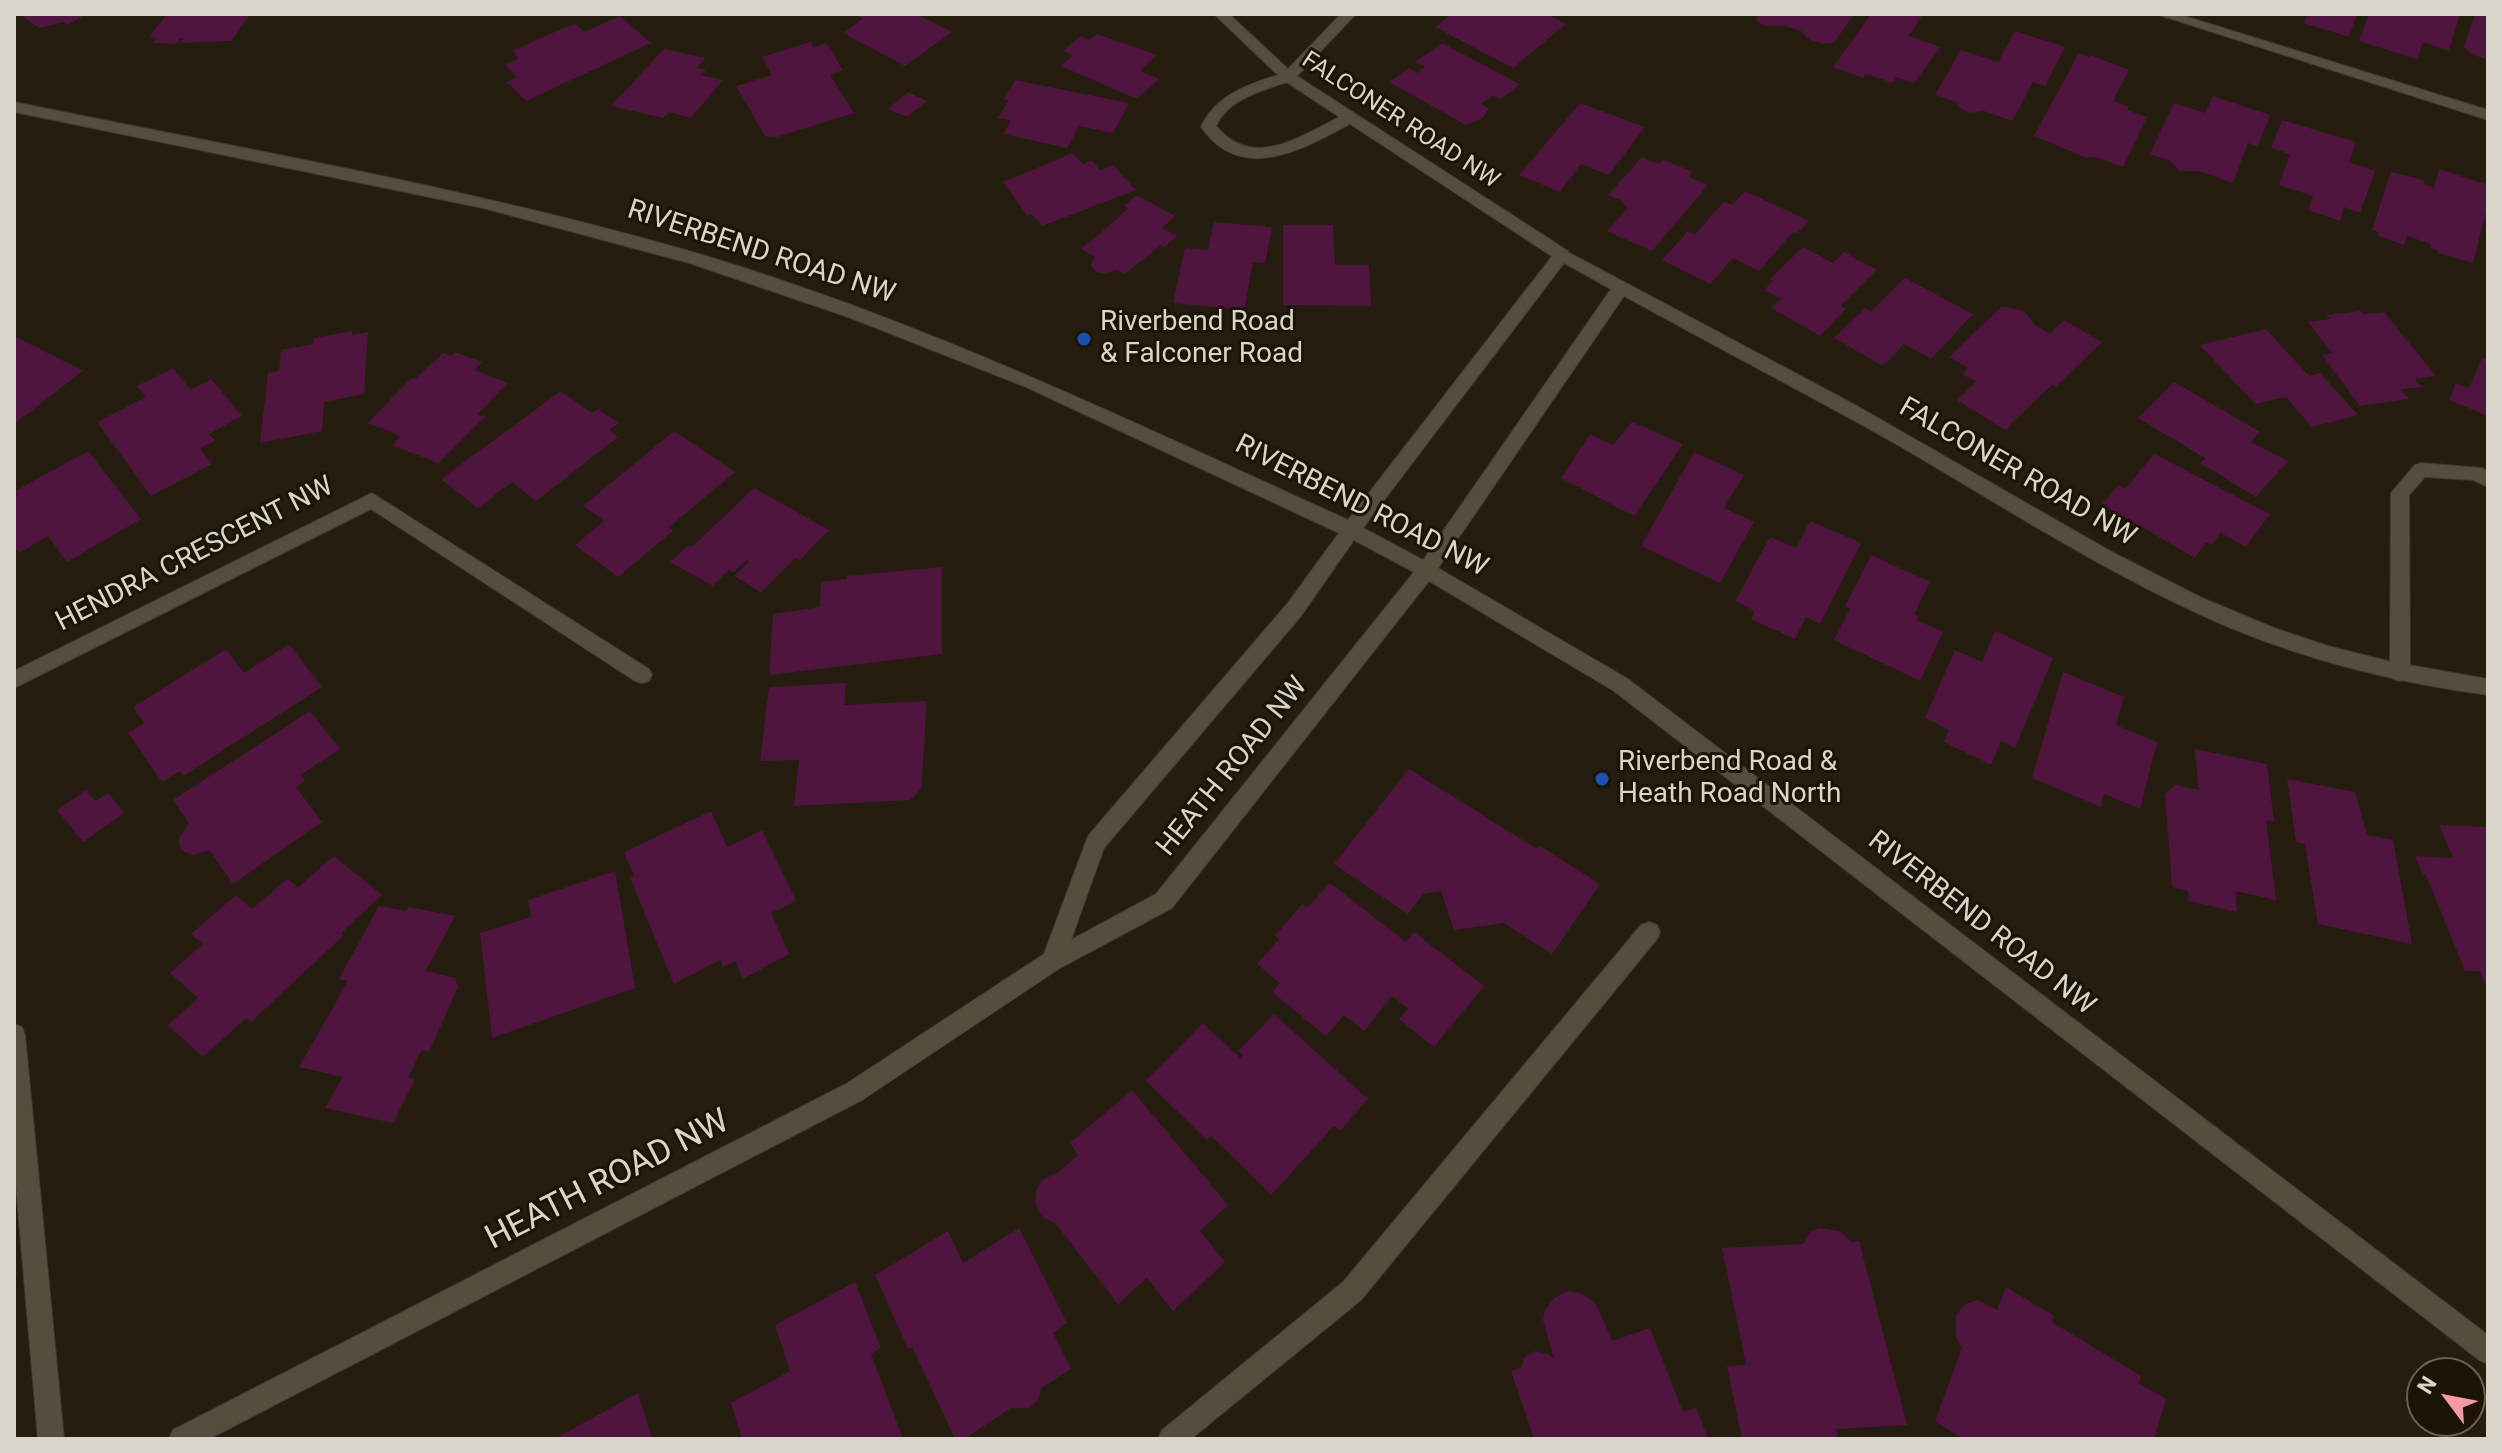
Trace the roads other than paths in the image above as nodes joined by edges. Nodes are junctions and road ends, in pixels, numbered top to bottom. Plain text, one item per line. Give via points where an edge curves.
1 (1221, 14) edge
2 (1349, 14) edge
3 (2163, 14) edge
4 (1288, 77) junction
5 (14, 107) edge
6 (2488, 115) edge
7 (1350, 118) junction
8 (1562, 255) junction
9 (1621, 288) junction
10 (2488, 480) edge
11 (1351, 530) junction
12 (1426, 570) junction
13 (2400, 673) junction
14 (642, 675) dead end
15 (14, 680) edge
16 (2488, 687) edge
17 (1649, 932) dead end
18 (1052, 961) junction
19 (14, 1035) edge
20 (2488, 1351) edge
21 (51, 1439) edge
22 (182, 1439) edge
23 (1171, 1439) edge

1 - 4 street, FALCONER ROAD NW
2 - 4 street
3 - 6 street
4 - 7 street, FALCONER ROAD NW
4 - 7 street via 1212,112 1208,127 1215,139 1236,151 1269,153
5 - 11 street, RIVERBEND ROAD NW via 483,203 693,258 854,313 1032,383
7 - 8 street, FALCONER ROAD NW
8 - 9 street, FALCONER ROAD NW
8 - 11 street
9 - 12 street
9 - 13 street, FALCONER ROAD NW via 2157,585 2317,651
10 - 13 street via 2476,473 2421,470 2400,493
11 - 12 street, RIVERBEND ROAD NW
11 - 18 street, HEATH ROAD NW via 1294,610 1095,843
12 - 18 street, HEATH ROAD NW via 1164,901
12 - 20 street, RIVERBEND ROAD NW via 1621,685
13 - 16 street, FALCONER ROAD NW
14 - 15 street, HENDRA CRESCENT NW via 372,500
17 - 23 street via 1352,1291
18 - 22 street, HEATH ROAD NW via 854,1092
19 - 21 street

